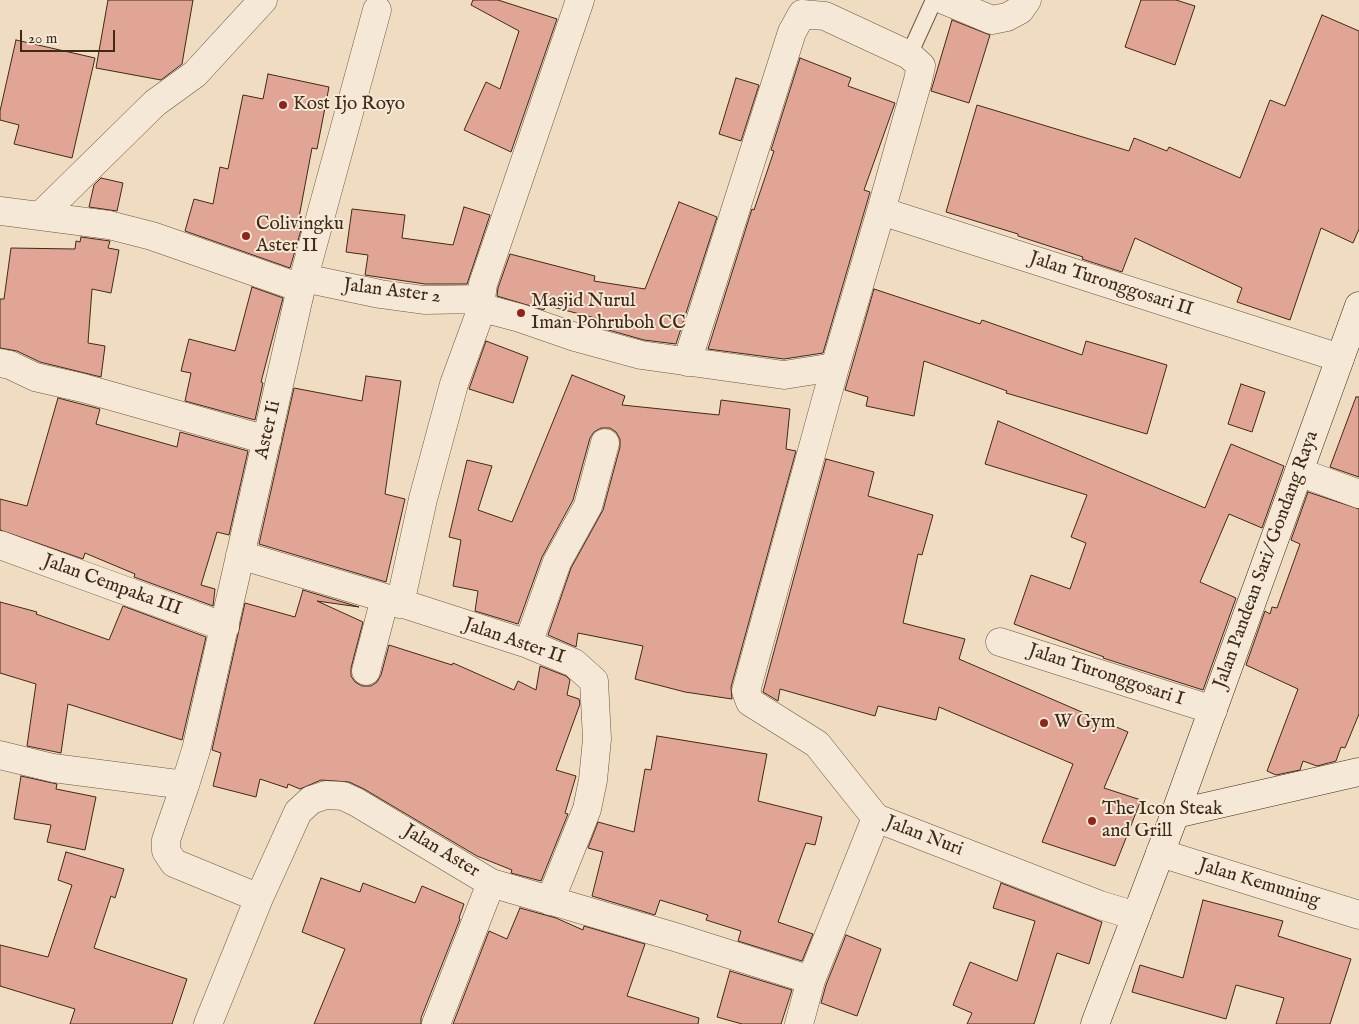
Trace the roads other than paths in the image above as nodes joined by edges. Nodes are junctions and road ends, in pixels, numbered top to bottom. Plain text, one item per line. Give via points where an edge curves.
1 (263, 0) edge
2 (580, 0) edge
3 (934, 0) edge
4 (944, 0) edge
5 (1027, 0) edge
6 (376, 10) dead end
7 (909, 55) junction
8 (0, 211) edge
9 (881, 212) junction
10 (40, 216) junction
11 (303, 283) junction
12 (482, 302) junction
13 (1359, 306) edge
14 (1340, 358) junction
15 (688, 362) junction
16 (0, 364) edge
17 (835, 367) junction
18 (267, 440) junction
19 (605, 443) dead end
20 (1299, 472) junction
21 (1359, 494) edge
22 (0, 545) edge
23 (240, 555) junction
24 (393, 601) junction
25 (225, 627) junction
26 (1000, 642) dead end
27 (528, 644) junction
28 (366, 671) dead end
29 (1212, 710) junction
30 (0, 756) edge
31 (1359, 772) edge
32 (185, 785) junction
33 (1175, 814) junction
34 (876, 818) junction
35 (1160, 853) junction
36 (491, 883) junction
37 (259, 898) junction
38 (550, 901) junction
39 (1136, 916) junction
40 (1359, 916) edge
41 (811, 980) junction
42 (208, 1024) edge
43 (436, 1024) edge
44 (799, 1024) edge
45 (1095, 1024) edge

1 - 10 street via 194,74 155,103
2 - 12 street via 483,284
3 - 7 lane
4 - 5 street via 992,20 1014,14
6 - 11 street, Aster Ii
7 - 9 street via 921,66
7 - 15 street via 825,16 802,14 792,32
8 - 10 street, Jalan Aster 2
9 - 14 street, Jalan Turonggosari II
9 - 17 street
10 - 11 street, Jalan Aster 2 via 109,225
11 - 12 street, Jalan Aster 2 via 424,300
11 - 18 street, Aster Ii
12 - 15 street via 490,310 575,337 641,355
12 - 24 street via 454,384
13 - 14 street, Jalan Pandean Sari/ Gondang Raya
14 - 20 street, Jalan Pandean Sari/ Gondang Raya
15 - 17 street via 784,375
16 - 18 street via 10,365 35,377
17 - 34 street via 746,691 750,702 817,744
18 - 23 street, Aster Ii
19 - 27 street via 588,506 556,562
20 - 21 street
20 - 29 street, Jalan Pandean Sari/ Gondang Raya
22 - 25 street, Jalan Cempaka III
23 - 24 street, Jalan Aster II
23 - 25 street, Aster Ii
24 - 27 street, Jalan Aster II
24 - 28 street
25 - 32 street, Aster Ii
26 - 29 street, Jalan Turonggosari I
27 - 38 street, Jalan Aster II via 574,663 594,681 597,739 593,780 587,809
29 - 33 street, Jalan Pandean Sari/ Gondang Raya
30 - 32 street via 53,768
31 - 33 street
32 - 37 street, Aster Ii via 166,840 166,851 174,863
33 - 35 street, Jalan Pandean Sari/ Gondang Raya
34 - 39 street, Jalan Nuri via 1091,902
34 - 41 street, Jalan Nuri
35 - 39 street, Jalan Pandean Sari/ Gondang Raya
35 - 40 street, Jalan Kemuning
36 - 37 street, Jalan Aster via 356,802 343,796 326,795 311,800 298,812
36 - 38 street, Jalan Aster
36 - 43 street
37 - 42 street, Jalan Aster
38 - 41 street, Jalan Aster
39 - 45 street, Jalan Pandean Sari/ Gondang Raya
41 - 44 street, Jalan Nuri

